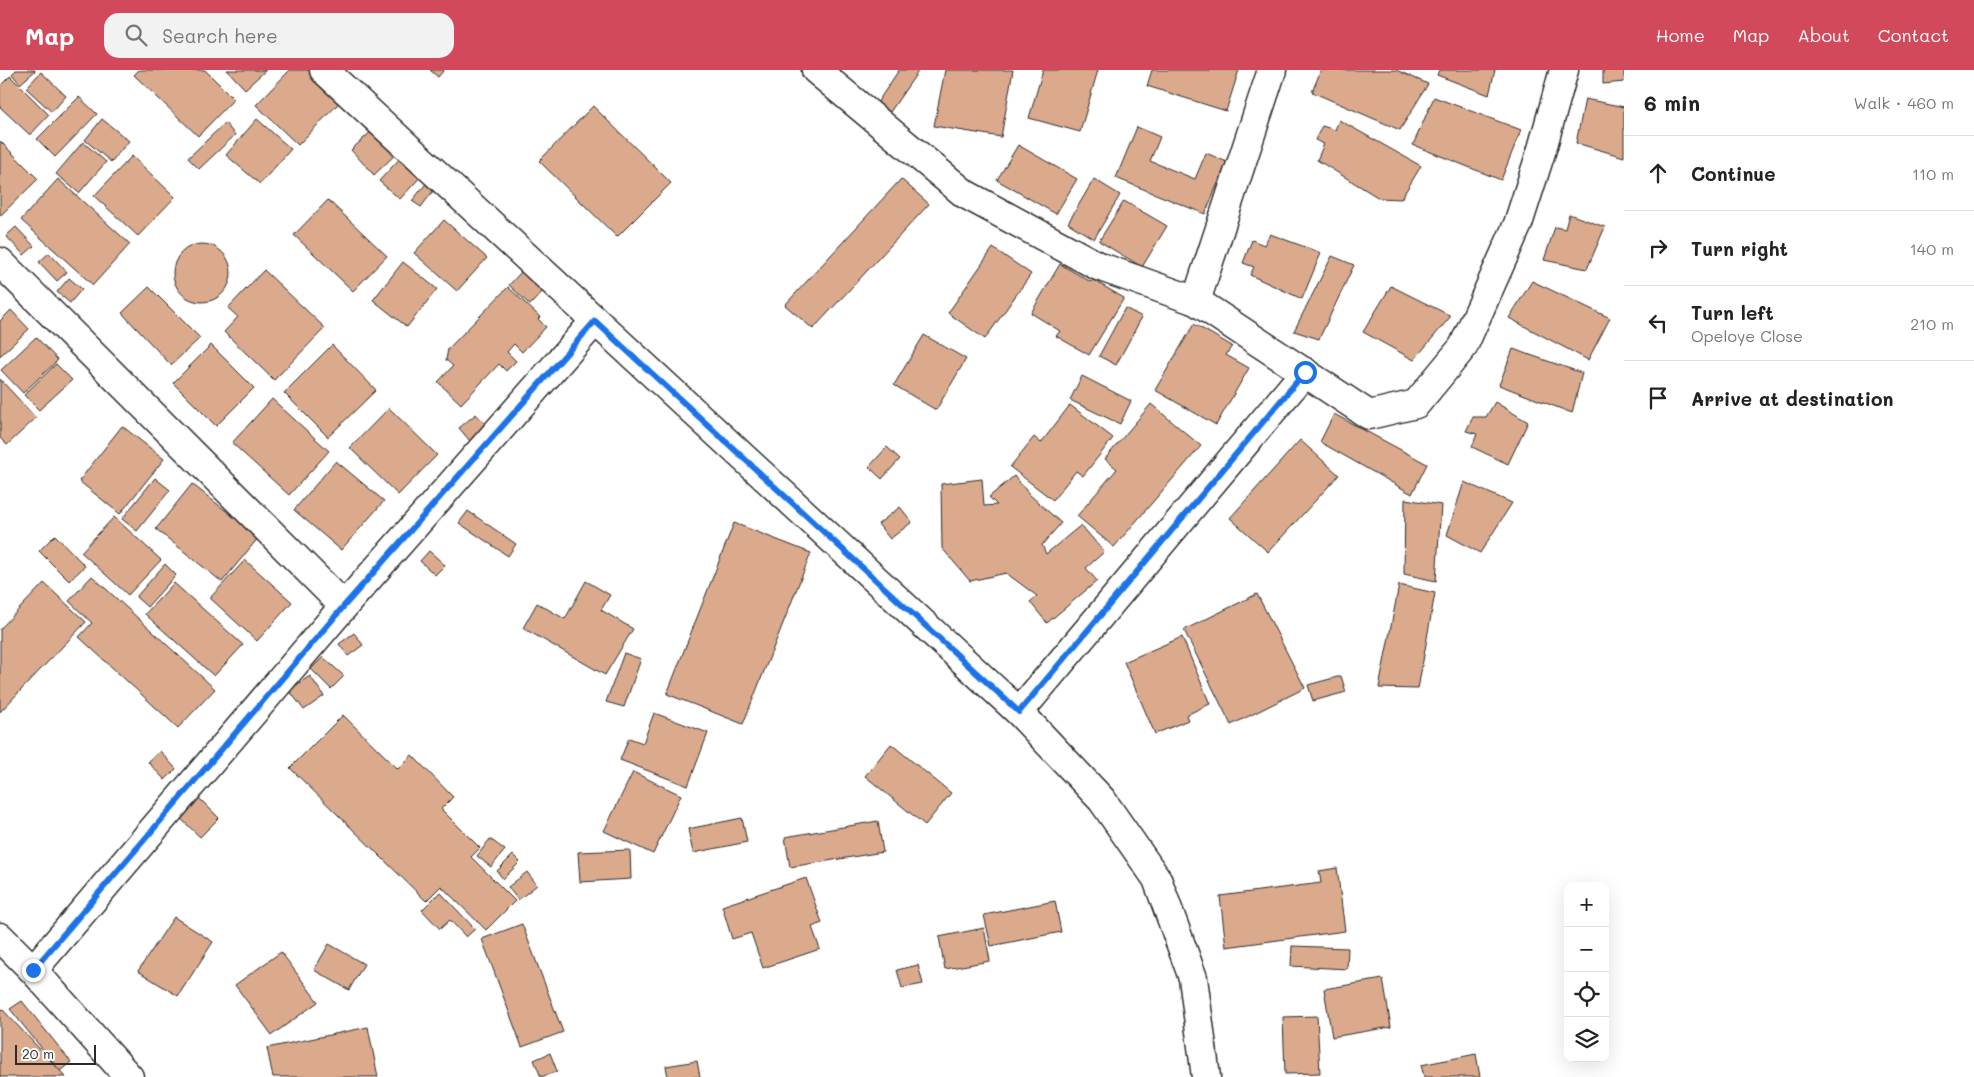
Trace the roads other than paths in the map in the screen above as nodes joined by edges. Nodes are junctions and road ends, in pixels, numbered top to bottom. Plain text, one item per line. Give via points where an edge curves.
1 (324, 70) edge
2 (816, 70) edge
3 (1272, 70) edge
4 (1564, 70) edge
5 (0, 262) edge
6 (1196, 301) junction
7 (595, 321) junction
8 (1305, 372) junction
9 (344, 606) junction
10 (1019, 712) junction
11 (0, 937) edge
12 (33, 970) junction
13 (129, 1077) edge
14 (1206, 1077) edge

1 - 7 street
2 - 6 street via 965,194 1098,266
3 - 6 street
4 - 8 street via 1518,224 1463,347 1416,404 1369,415
5 - 9 street
6 - 8 street
7 - 9 street
7 - 10 street
8 - 10 street
9 - 12 street
10 - 14 street via 1102,800 1157,880 1193,978
11 - 12 street
12 - 13 street

